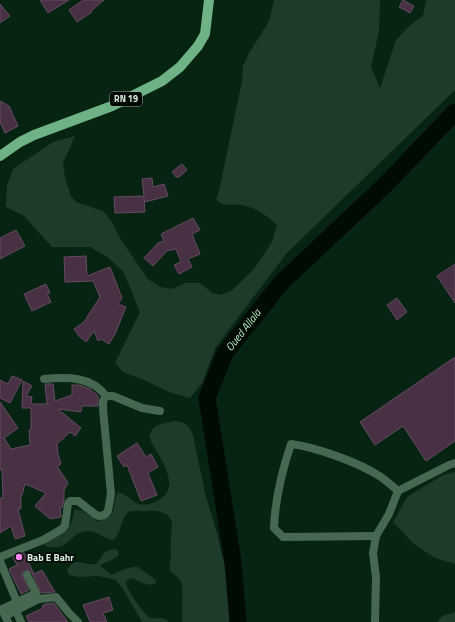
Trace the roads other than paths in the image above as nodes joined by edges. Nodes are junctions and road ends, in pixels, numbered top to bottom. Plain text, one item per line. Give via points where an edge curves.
1 (209, 0) edge
2 (0, 156) edge
3 (44, 379) dead end
4 (106, 396) junction
5 (160, 411) dead end
6 (455, 464) edge
7 (398, 491) junction
8 (376, 536) junction
9 (0, 557) edge
10 (0, 561) edge
11 (27, 575) dead end
12 (38, 596) junction
13 (17, 602) junction
14 (16, 611) junction
15 (6, 619) edge
16 (21, 622) edge
17 (78, 622) edge
18 (375, 622) edge

1 - 2 main road, RN 19 via 205,34 180,67 162,81 118,103 34,135
3 - 4 street via 79,379 93,384
4 - 5 street
4 - 9 street via 103,409 111,494 108,511 99,516 78,501 70,501 62,529
6 - 7 street
7 - 8 street via 389,514
7 - 8 street via 382,477 356,464 291,444 275,508 274,528 283,537
8 - 18 street via 373,553 376,577
10 - 13 street
11 - 12 street
12 - 13 street
12 - 14 street
12 - 17 street via 56,597
13 - 14 street
13 - 15 street via 2,609
14 - 15 street
14 - 16 street

